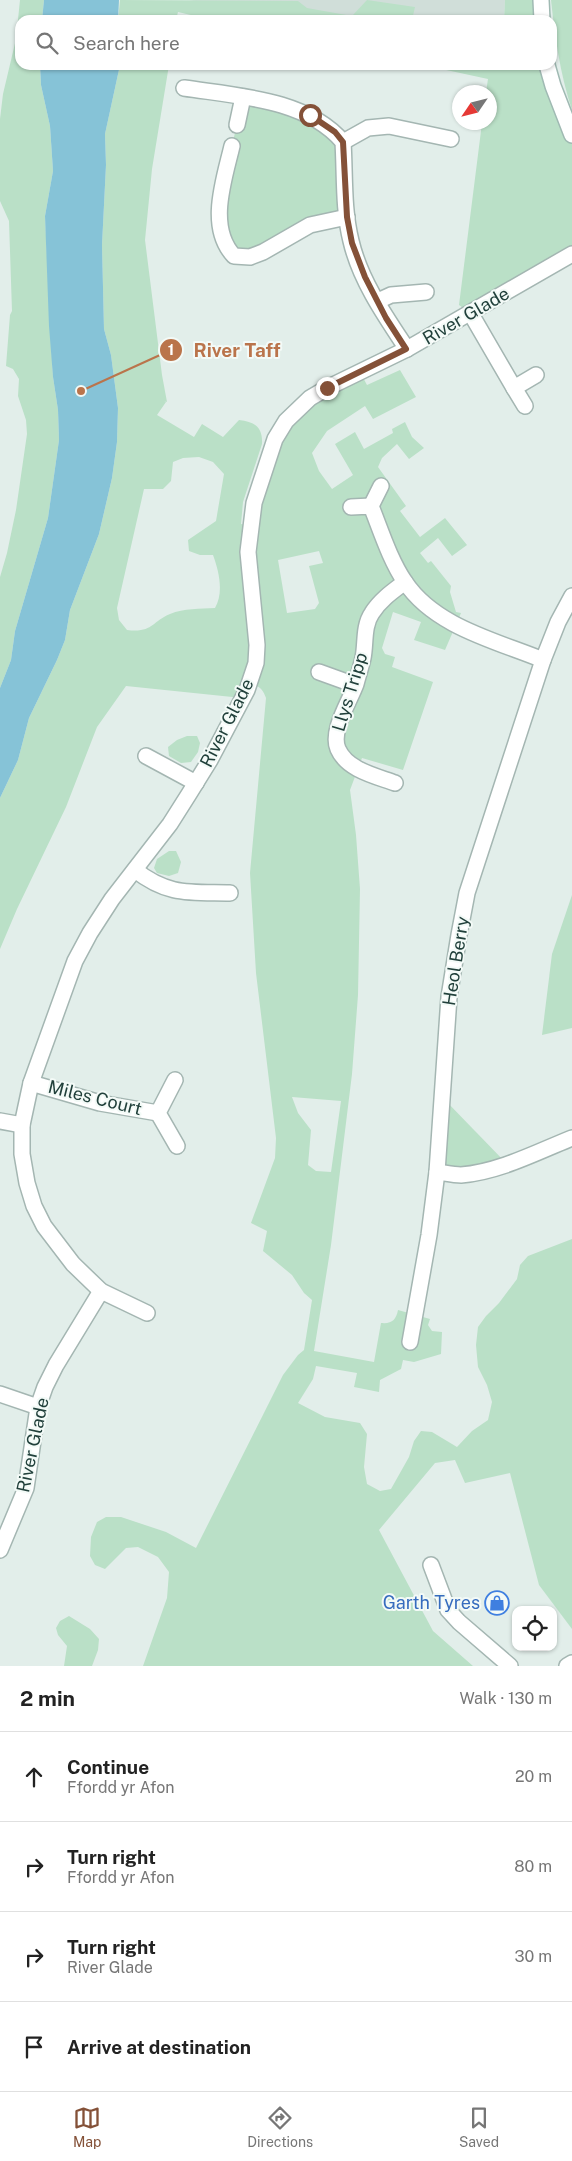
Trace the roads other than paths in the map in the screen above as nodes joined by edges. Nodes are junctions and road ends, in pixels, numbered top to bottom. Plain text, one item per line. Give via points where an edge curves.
1 (542, 0) edge
2 (542, 15) edge
3 (548, 70) edge
4 (184, 88) dead end
5 (243, 97) junction
6 (236, 125) dead end
7 (572, 135) edge
8 (452, 139) dead end
9 (343, 142) junction
10 (232, 146) dead end
11 (347, 217) junction
12 (572, 254) edge
13 (426, 292) dead end
14 (378, 301) junction
15 (471, 314) junction
16 (406, 349) junction
17 (536, 375) dead end
18 (514, 388) junction
19 (525, 406) dead end
20 (382, 486) dead end
21 (371, 506) junction
22 (352, 508) dead end
23 (405, 582) junction
24 (572, 596) edge
25 (543, 660) junction
26 (319, 672) dead end
27 (355, 685) junction
28 (146, 756) dead end
29 (196, 783) junction
30 (395, 783) dead end
31 (135, 870) junction
32 (230, 893) dead end
33 (175, 1080) dead end
34 (31, 1082) junction
35 (158, 1113) junction
36 (0, 1122) edge
37 (22, 1125) junction
38 (572, 1138) edge
39 (176, 1146) dead end
40 (437, 1172) junction
41 (101, 1291) junction
42 (146, 1313) dead end
43 (410, 1342) dead end
44 (0, 1394) edge
45 (38, 1407) junction
46 (0, 1550) edge
47 (431, 1565) dead end
48 (572, 1663) edge
49 (510, 1666) edge
50 (567, 1666) edge

1 - 2 street
3 - 7 street
4 - 5 street
5 - 6 street
5 - 9 street via 297,109 335,132
8 - 9 street via 389,126 368,128
9 - 11 street
10 - 11 street via 221,191 220,222 222,237 234,256 250,257 310,225
11 - 14 street via 352,243
12 - 15 street, River Glade
13 - 14 street via 391,295
14 - 16 street
15 - 16 street, River Glade
15 - 18 street
16 - 29 street, River Glade via 310,398 286,421 275,439 254,503 248,552 256,663 247,690
17 - 18 street
18 - 19 street
20 - 21 street
21 - 22 street
21 - 23 street
23 - 25 street via 435,613 470,631
23 - 27 street, Llys Tripp via 371,614
24 - 25 street, Heol Berry
25 - 40 street, Heol Berry via 464,910 449,997
26 - 27 street
27 - 30 street, Llys Tripp via 335,736 337,748 344,760 357,768
28 - 29 street
29 - 31 street, River Glade
31 - 32 street via 150,882 174,891
31 - 34 street, River Glade via 108,906 76,961
33 - 35 street, Miles Court
34 - 35 street, Miles Court via 100,1103
34 - 37 street, River Glade
35 - 39 street, Miles Court
36 - 37 street
37 - 41 street, River Glade via 22,1154 34,1206 57,1246
38 - 40 street via 483,1171 459,1175
40 - 43 street, Heol Berry
41 - 42 street, River Glade
41 - 45 street, River Glade via 56,1365
44 - 45 street
45 - 46 street, River Glade via 26,1488
47 - 49 street via 448,1610
48 - 50 street

